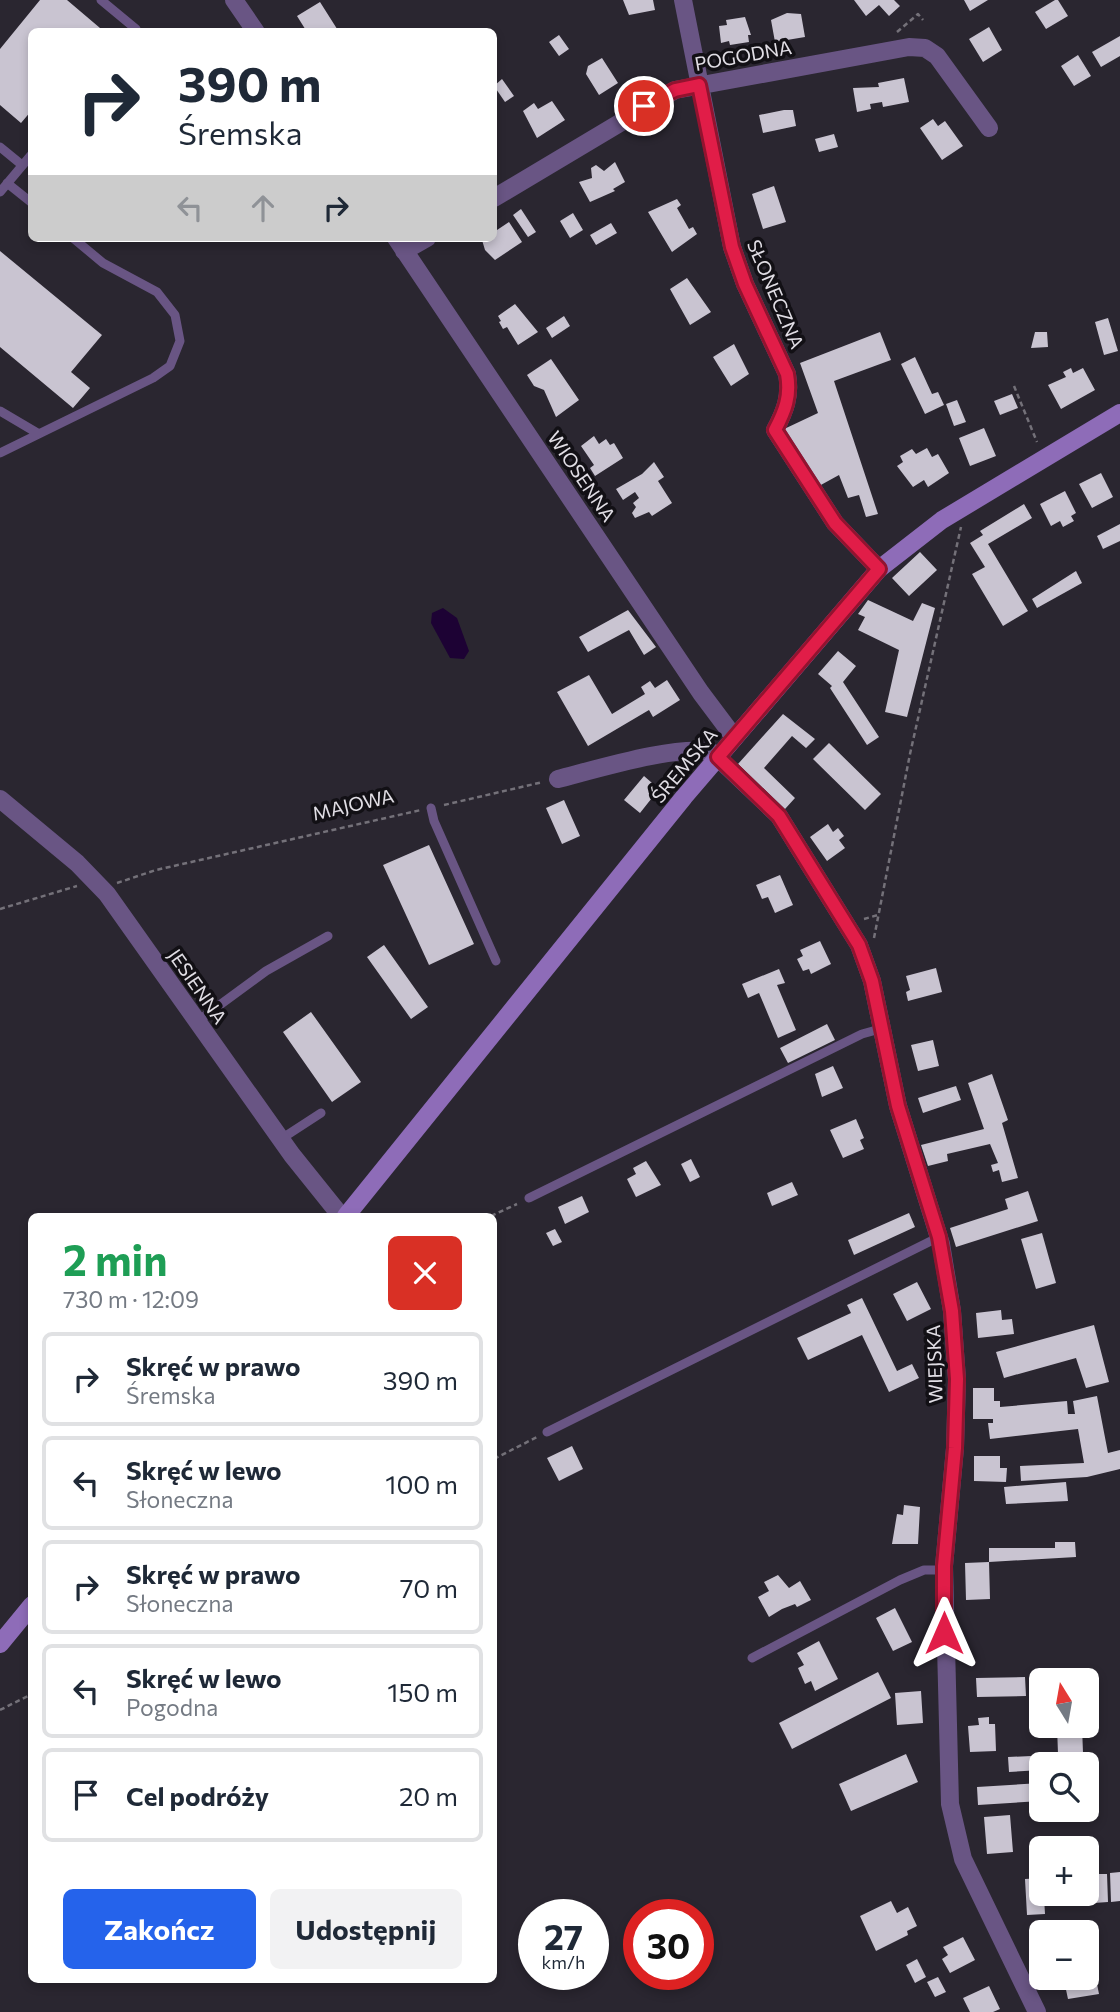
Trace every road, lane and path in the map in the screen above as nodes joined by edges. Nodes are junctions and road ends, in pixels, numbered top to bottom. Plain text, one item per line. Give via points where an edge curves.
1 (101, 0) edge
2 (234, 0) edge
3 (683, 0) edge
4 (135, 28) edge
5 (253, 28) edge
6 (699, 85) junction
7 (989, 128) dead end
8 (0, 147) edge
9 (28, 158) edge
10 (22, 165) junction
11 (7, 183) junction
12 (0, 192) edge
13 (497, 196) edge
14 (28, 200) edge
15 (78, 242) edge
16 (400, 244) edge
17 (1014, 386) dead end
18 (0, 411) edge
19 (1120, 413) edge
20 (38, 434) junction
21 (0, 453) edge
22 (1045, 458) junction
23 (954, 512) junction
24 (879, 569) junction
25 (734, 737) junction
26 (718, 757) junction
27 (558, 779) joint
28 (0, 799) edge
29 (431, 807) junction
30 (98, 883) junction
31 (0, 909) edge
32 (328, 936) dead end
33 (865, 959) junction
34 (496, 961) dead end
35 (198, 1021) junction
36 (880, 1029) junction
37 (321, 1113) dead end
38 (281, 1139) junction
39 (529, 1198) joint
40 (342, 1213) edge
41 (346, 1213) edge
42 (497, 1214) edge
43 (939, 1237) junction
44 (547, 1432) joint
45 (497, 1457) edge
46 (944, 1570) junction
47 (28, 1610) edge
48 (0, 1644) edge
49 (752, 1658) dead end
50 (28, 1696) edge
51 (0, 1710) edge
52 (1037, 2012) edge

1 - 4 lane
2 - 5 street
3 - 6 street, SŁONECZNA
6 - 7 street, POGODNA via 909,47 925,48 943,63
6 - 13 street, POGODNA via 658,98
6 - 24 street, SŁONECZNA via 732,247 787,374 788,402 775,430 835,523
8 - 10 lane
9 - 10 lane
10 - 11 lane
11 - 12 lane
11 - 14 lane
15 - 20 lane via 103,263 157,292 175,315 180,341 170,366 153,378
16 - 25 street, WIOSENNA
17 - 22 path
18 - 20 lane
19 - 22 main road, ŚREMSKA
20 - 21 lane
22 - 23 main road, ŚREMSKA
23 - 24 main road, ŚREMSKA
23 - 33 path via 961,525 960,538 873,941
24 - 25 main road, ŚREMSKA
25 - 26 main road, ŚREMSKA
26 - 27 street via 704,750 674,752
26 - 33 street, WIEJSKA via 779,816
26 - 41 main road, ŚREMSKA
27 - 29 path, MAJOWA
28 - 30 street, JESIENNA
29 - 30 path, MAJOWA via 156,870 112,885
29 - 34 lane
30 - 31 path, MAJOWA via 84,883
30 - 35 street, JESIENNA
32 - 35 lane via 266,971
33 - 36 street, WIEJSKA
35 - 38 street, JESIENNA
36 - 39 lane
36 - 43 street, WIEJSKA via 898,1106
37 - 38 lane
38 - 40 street, JESIENNA
39 - 42 path
43 - 44 lane
43 - 46 street, WIEJSKA via 952,1311 957,1379
44 - 45 path
46 - 49 lane via 924,1570 900,1580
46 - 52 street, WIEJSKA via 945,1698 953,1823 963,1858
47 - 48 main road
50 - 51 path

